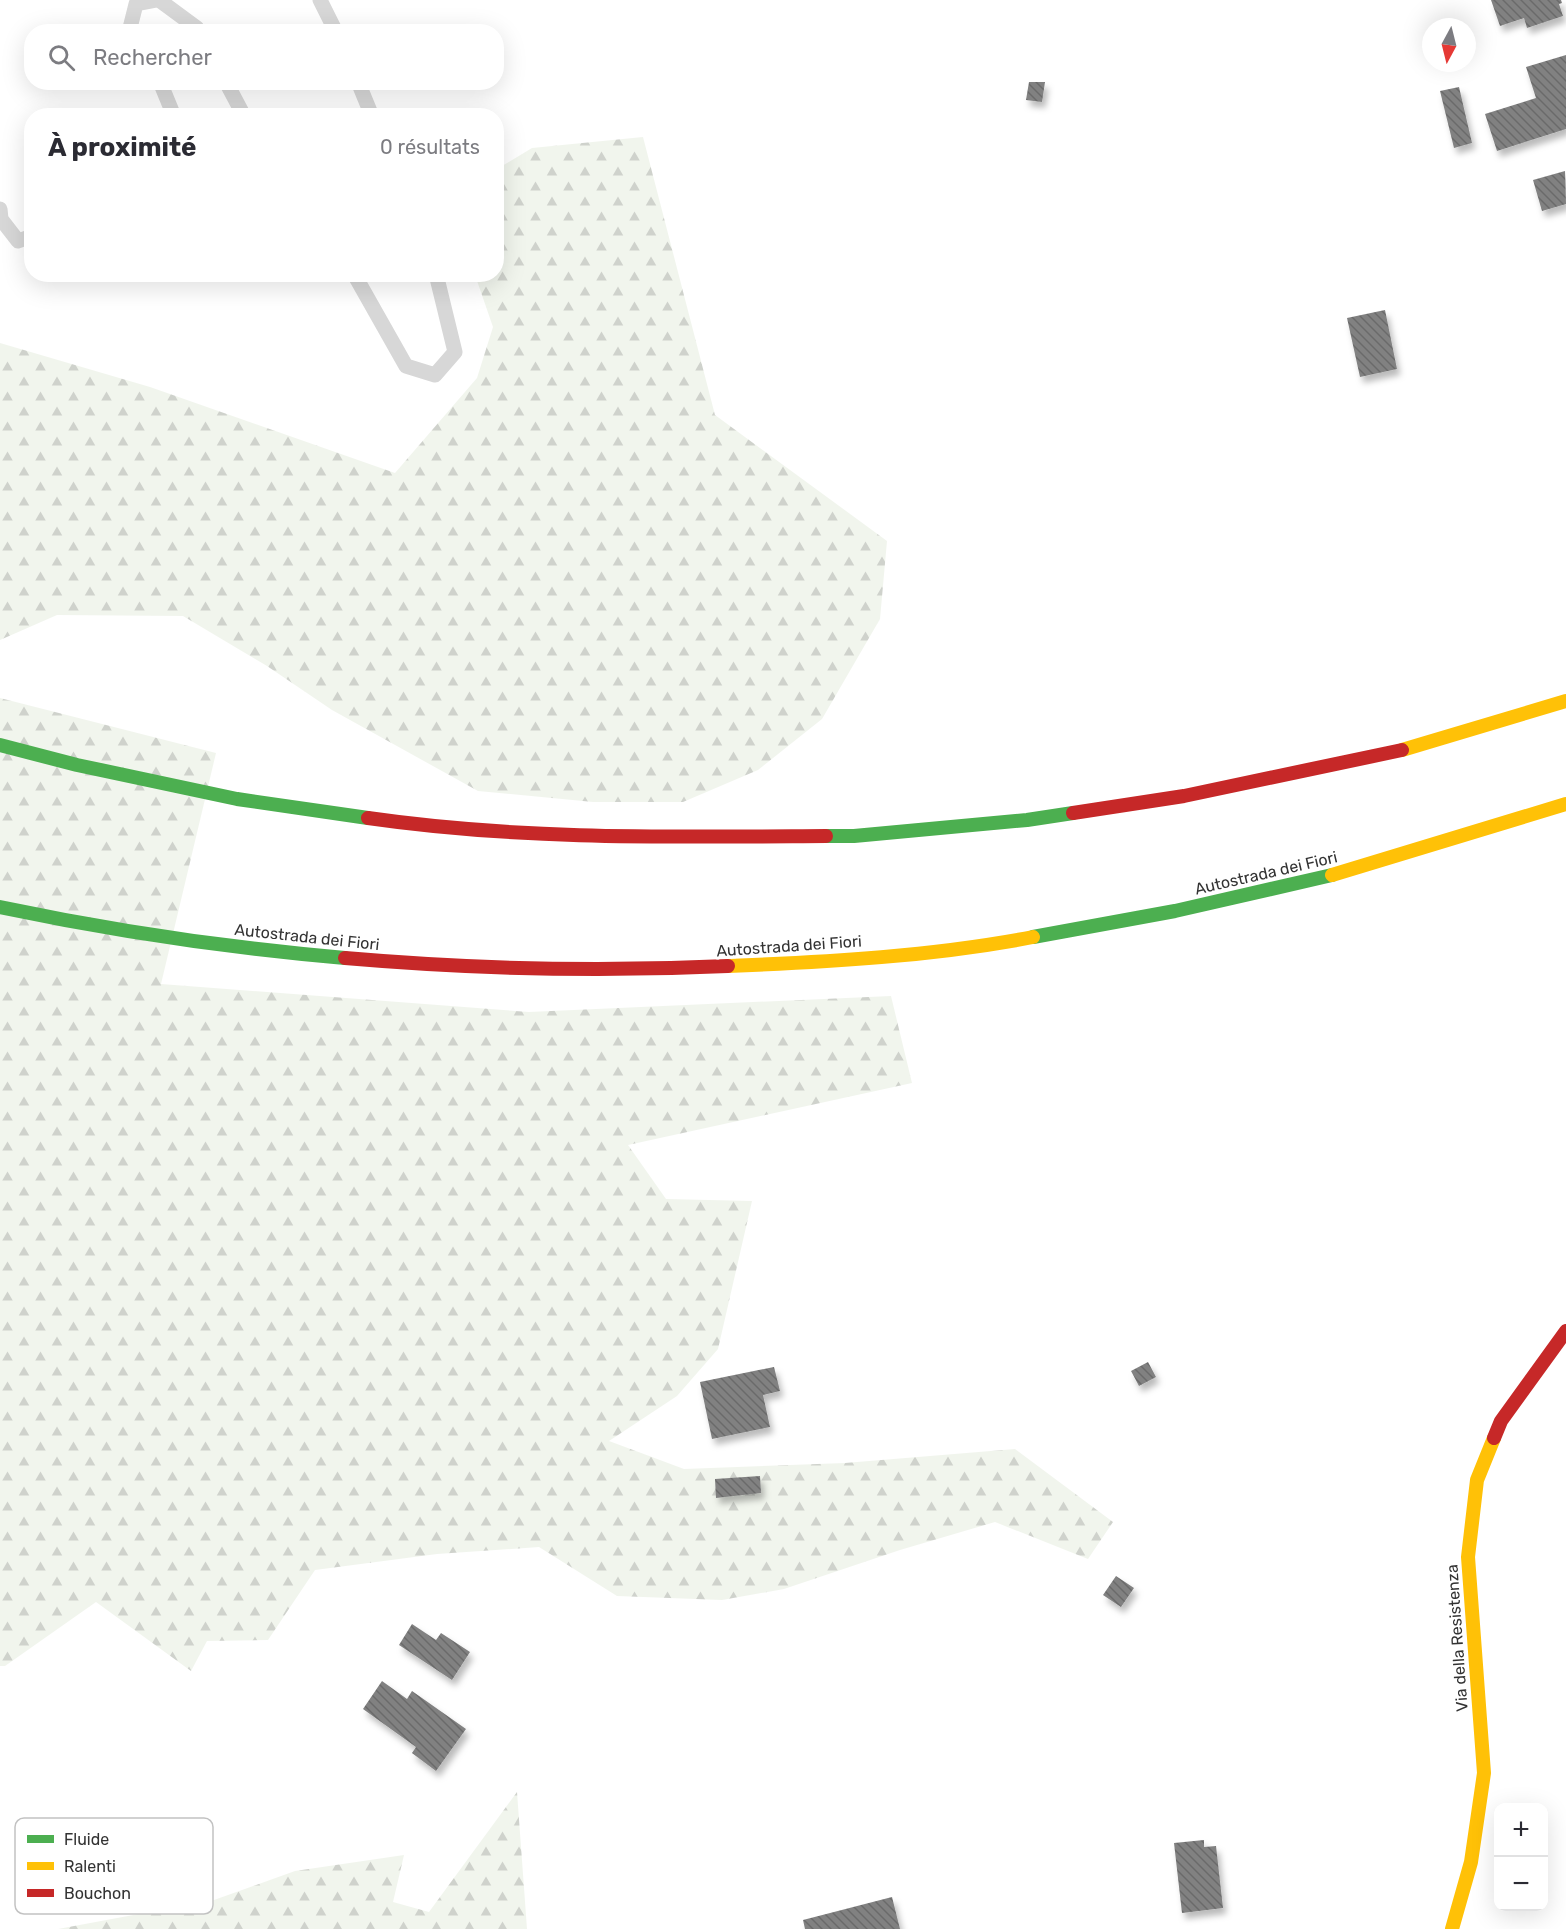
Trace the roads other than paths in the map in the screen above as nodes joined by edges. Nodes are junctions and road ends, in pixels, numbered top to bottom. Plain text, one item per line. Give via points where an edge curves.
1 (158, 0) edge
2 (320, 0) edge
3 (131, 24) edge
4 (191, 24) edge
5 (332, 24) edge
6 (163, 90) edge
7 (230, 90) edge
8 (361, 90) edge
9 (171, 108) edge
10 (240, 108) edge
11 (369, 108) edge
12 (0, 209) edge
13 (24, 239) edge
14 (359, 282) edge
15 (438, 282) edge
16 (1566, 700) edge
17 (0, 745) edge
18 (1566, 804) edge
19 (0, 908) edge
20 (1566, 1331) edge
21 (1452, 1929) edge

1 - 3 lane via 136,4
1 - 4 lane
2 - 5 lane
6 - 9 lane
7 - 10 lane
8 - 11 lane
12 - 13 lane via 1,219 18,241
14 - 15 lane via 406,366 435,375 455,352
16 - 17 main road via 1398,751 1184,796 1027,820 854,836 615,837 442,828 237,799
18 - 19 main road, Autostrada dei Fiori via 1341,873 1175,912 992,945 819,962 639,970 411,964 287,953
20 - 21 main road, Via della Resistenza via 1501,1421 1477,1480 1468,1557 1484,1773 1471,1862

